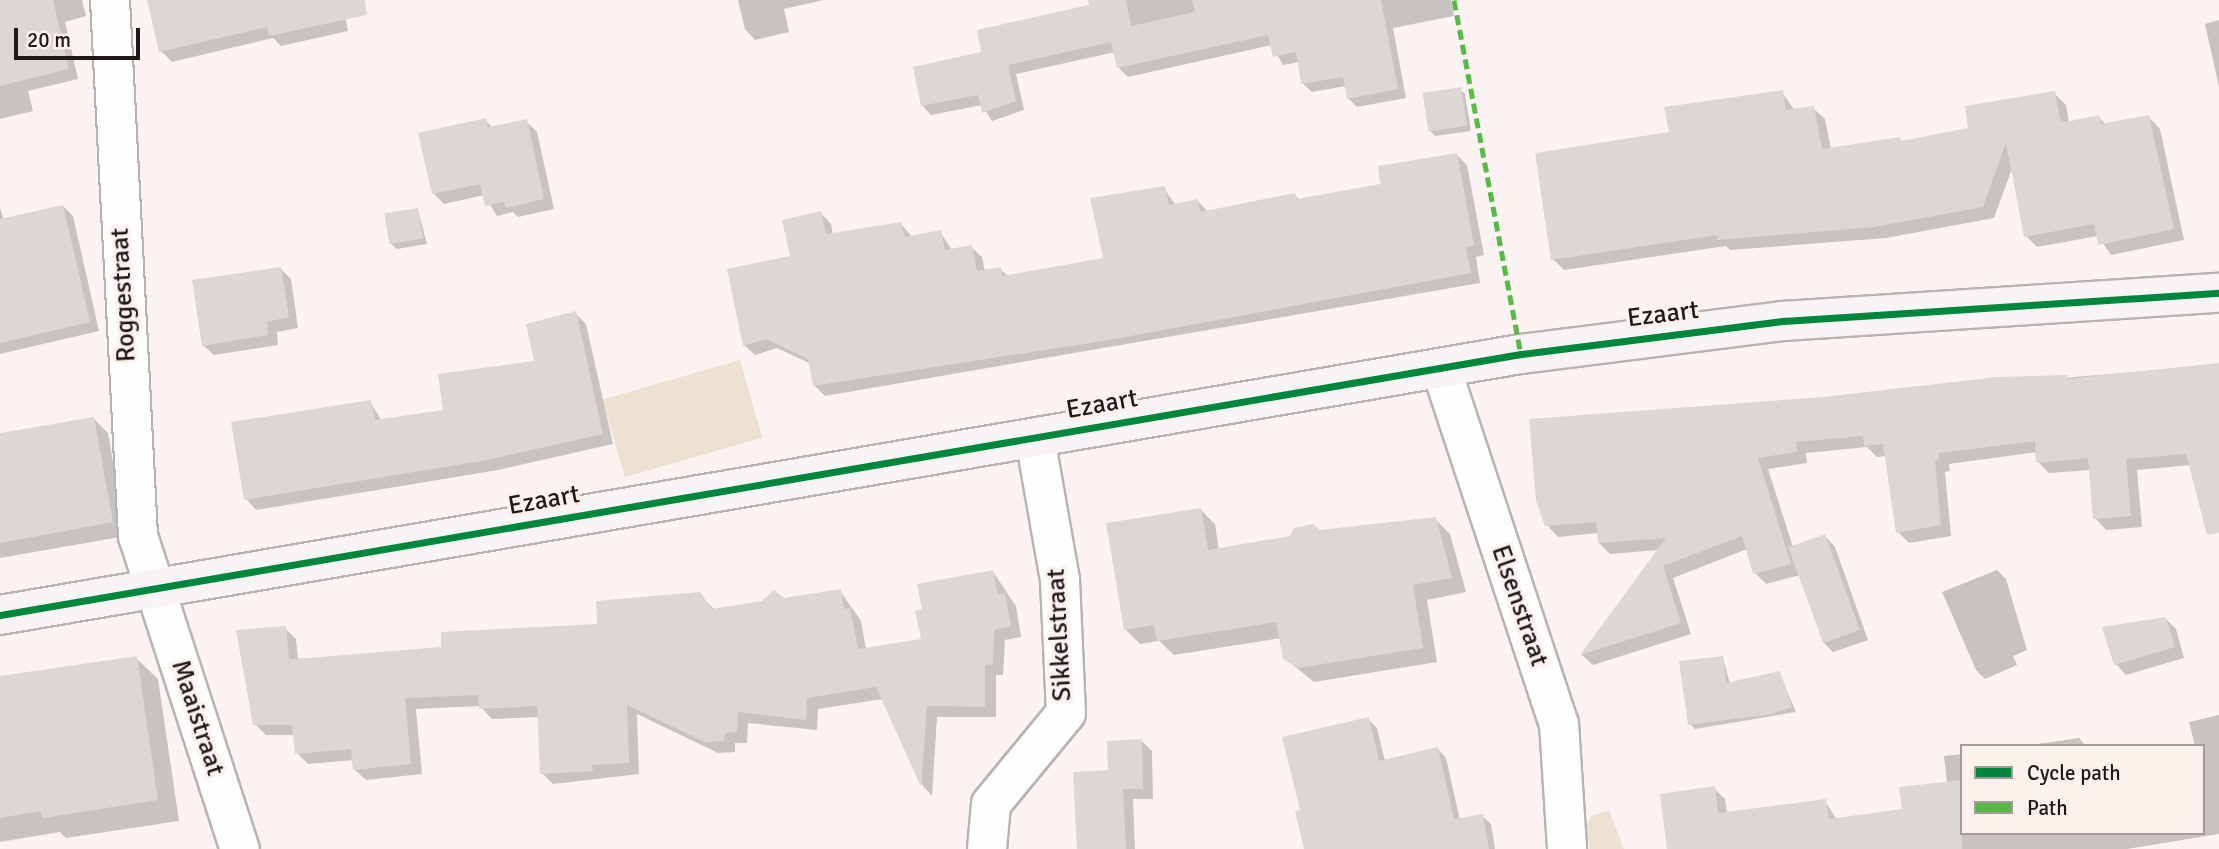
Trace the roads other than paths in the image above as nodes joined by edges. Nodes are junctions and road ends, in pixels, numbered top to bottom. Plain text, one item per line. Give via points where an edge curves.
1 (110, 0) edge
2 (2219, 293) edge
3 (1441, 368) junction
4 (1035, 438) junction
5 (155, 588) junction
6 (0, 615) edge
7 (240, 849) edge
8 (987, 849) edge
9 (1567, 849) edge

1 - 5 street, Roggestraat via 138,536
2 - 3 main road, Ezaart via 1783,321
3 - 4 main road, Ezaart
3 - 9 street, Elsenstraat via 1559,724
4 - 5 main road, Ezaart
4 - 8 street, Sikkelstraat via 1060,580 1066,713 991,804
5 - 6 main road, Ezaart
5 - 7 street, Maaistraat

